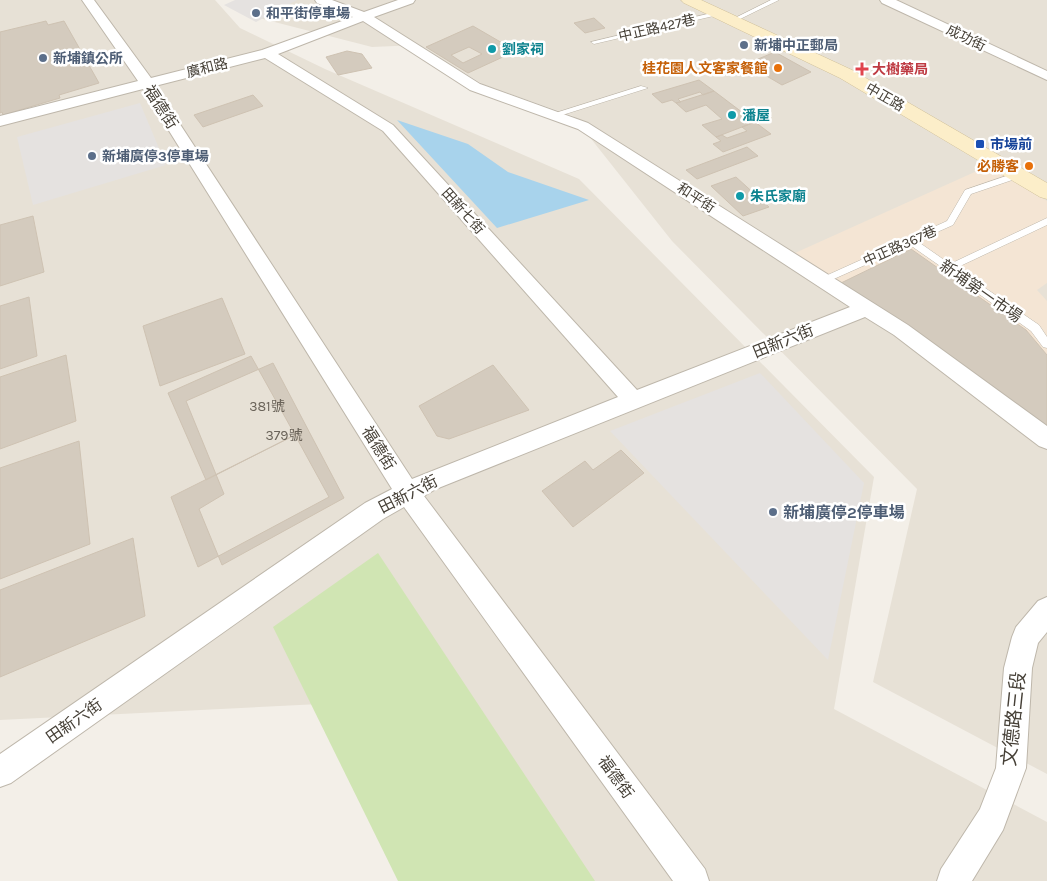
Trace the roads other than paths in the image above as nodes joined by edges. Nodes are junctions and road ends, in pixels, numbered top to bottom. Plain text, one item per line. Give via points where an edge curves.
1 (88, 0) edge
2 (321, 0) edge
3 (408, 0) edge
4 (690, 0) edge
5 (776, 0) edge
6 (886, 0) edge
7 (365, 16) junction
8 (727, 16) junction
9 (594, 42) dead end
10 (267, 53) junction
11 (1047, 76) edge
12 (147, 84) junction
13 (644, 88) dead end
14 (553, 115) junction
15 (0, 122) edge
16 (1018, 175) junction
17 (1047, 192) edge
18 (1047, 221) edge
19 (912, 242) junction
20 (947, 269) junction
21 (824, 280) junction
22 (867, 308) junction
23 (1035, 328) junction
24 (1047, 336) edge
25 (1047, 344) edge
26 (633, 400) junction
27 (1047, 439) edge
28 (408, 493) junction
29 (1043, 624) edge
30 (0, 772) edge
31 (692, 881) edge
32 (953, 881) edge

1 - 12 street, 福德街
2 - 7 street, 和平街
3 - 7 street, 廣和路
4 - 8 street, 中正路
5 - 8 lane, 中正路427巷
6 - 11 street, 成功街
7 - 10 street, 廣和路
7 - 14 street, 和平街 via 476,86
8 - 9 lane, 中正路427巷
8 - 16 street, 中正路 via 846,74
10 - 12 street, 廣和路
10 - 26 street, 田新七街 via 388,128
12 - 15 street, 廣和路
12 - 28 street, 福德街
13 - 14 lane
14 - 21 street, 和平街 via 583,126
16 - 17 street, 中正路
16 - 19 lane, 中正路367巷 via 968,192 950,223
18 - 20 lane
19 - 20 lane, 新埔第一市場
19 - 21 lane, 中正路367巷
20 - 23 lane, 新埔第一市場
21 - 22 street, 和平街
22 - 26 street, 田新六街
22 - 27 street, 和平街
23 - 24 lane
23 - 25 lane, 新埔第一市場
26 - 28 street, 田新六街 via 428,482
28 - 30 street, 田新六街 via 374,511
28 - 31 street, 福德街
29 - 32 street, 文德路三段 via 1026,637 1018,668 1011,768 992,819

